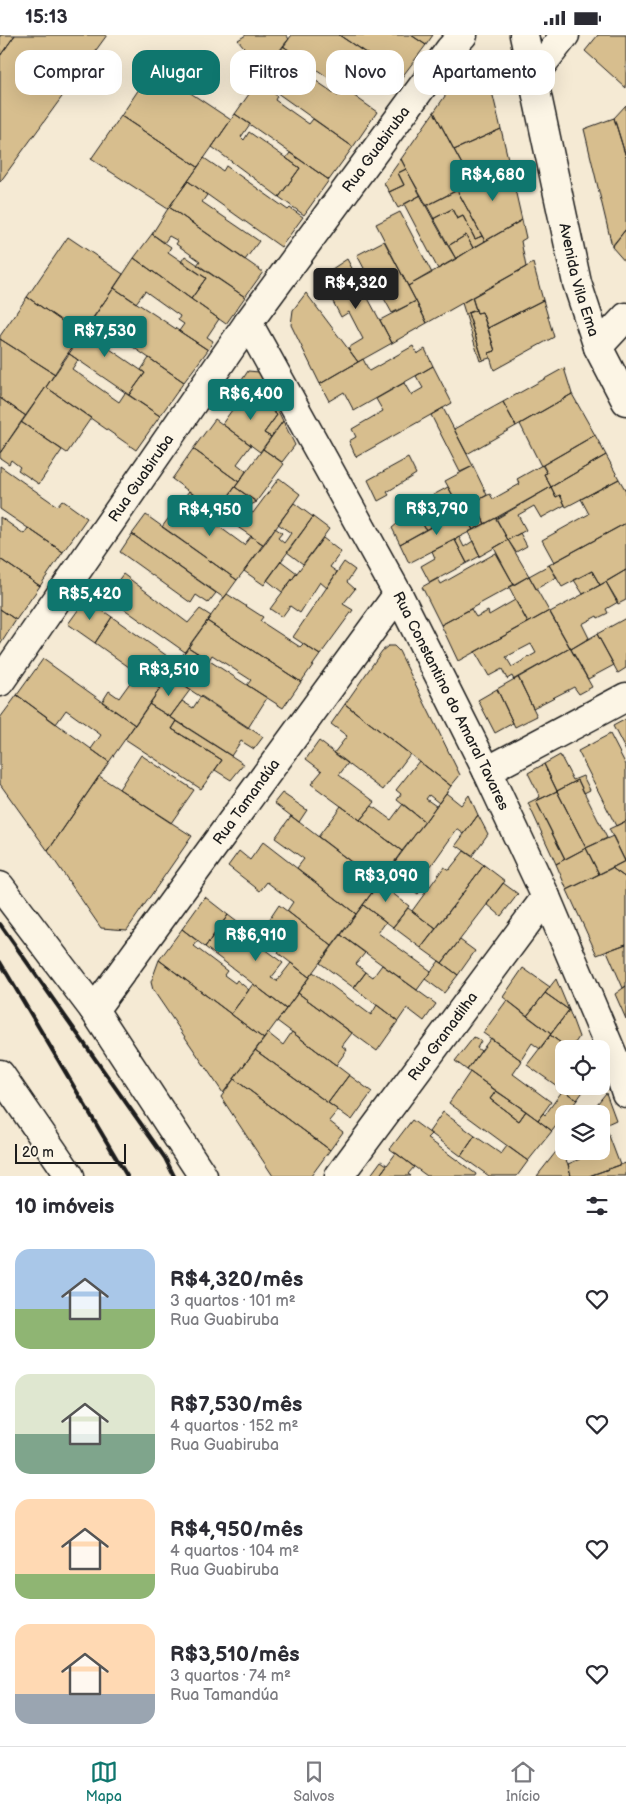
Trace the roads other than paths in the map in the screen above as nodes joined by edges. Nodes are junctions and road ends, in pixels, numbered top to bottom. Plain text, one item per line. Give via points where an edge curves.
1 (463, 35) edge
2 (524, 35) edge
3 (565, 35) edge
4 (527, 50) edge
5 (553, 50) edge
6 (536, 95) edge
7 (626, 317) edge
8 (248, 323) junction
9 (598, 347) junction
10 (626, 401) edge
11 (398, 594) junction
12 (0, 682) edge
13 (626, 697) edge
14 (486, 771) junction
15 (0, 886) edge
16 (546, 897) junction
17 (94, 1010) junction
18 (0, 1074) edge
19 (626, 1093) edge
20 (70, 1176) edge
21 (203, 1176) edge
22 (339, 1176) edge

1 - 8 street, Rua Guabiruba
2 - 4 street, Avenida Vila Ema
3 - 5 street
6 - 9 street, Avenida Vila Ema via 577,283
7 - 9 street
8 - 11 street, Rua Constantino do Amaral Tavares
8 - 12 street, Rua Guabiruba
9 - 10 street, Avenida Vila Ema
11 - 14 street, Rua Constantino do Amaral Tavares
11 - 17 street, Rua Tamandúa
13 - 14 street
14 - 16 street, Rua Constantino do Amaral Tavares
15 - 17 street
16 - 19 street, Rua Constantino do Amaral Tavares
16 - 22 street, Rua Granadilha
17 - 21 street
18 - 20 street

